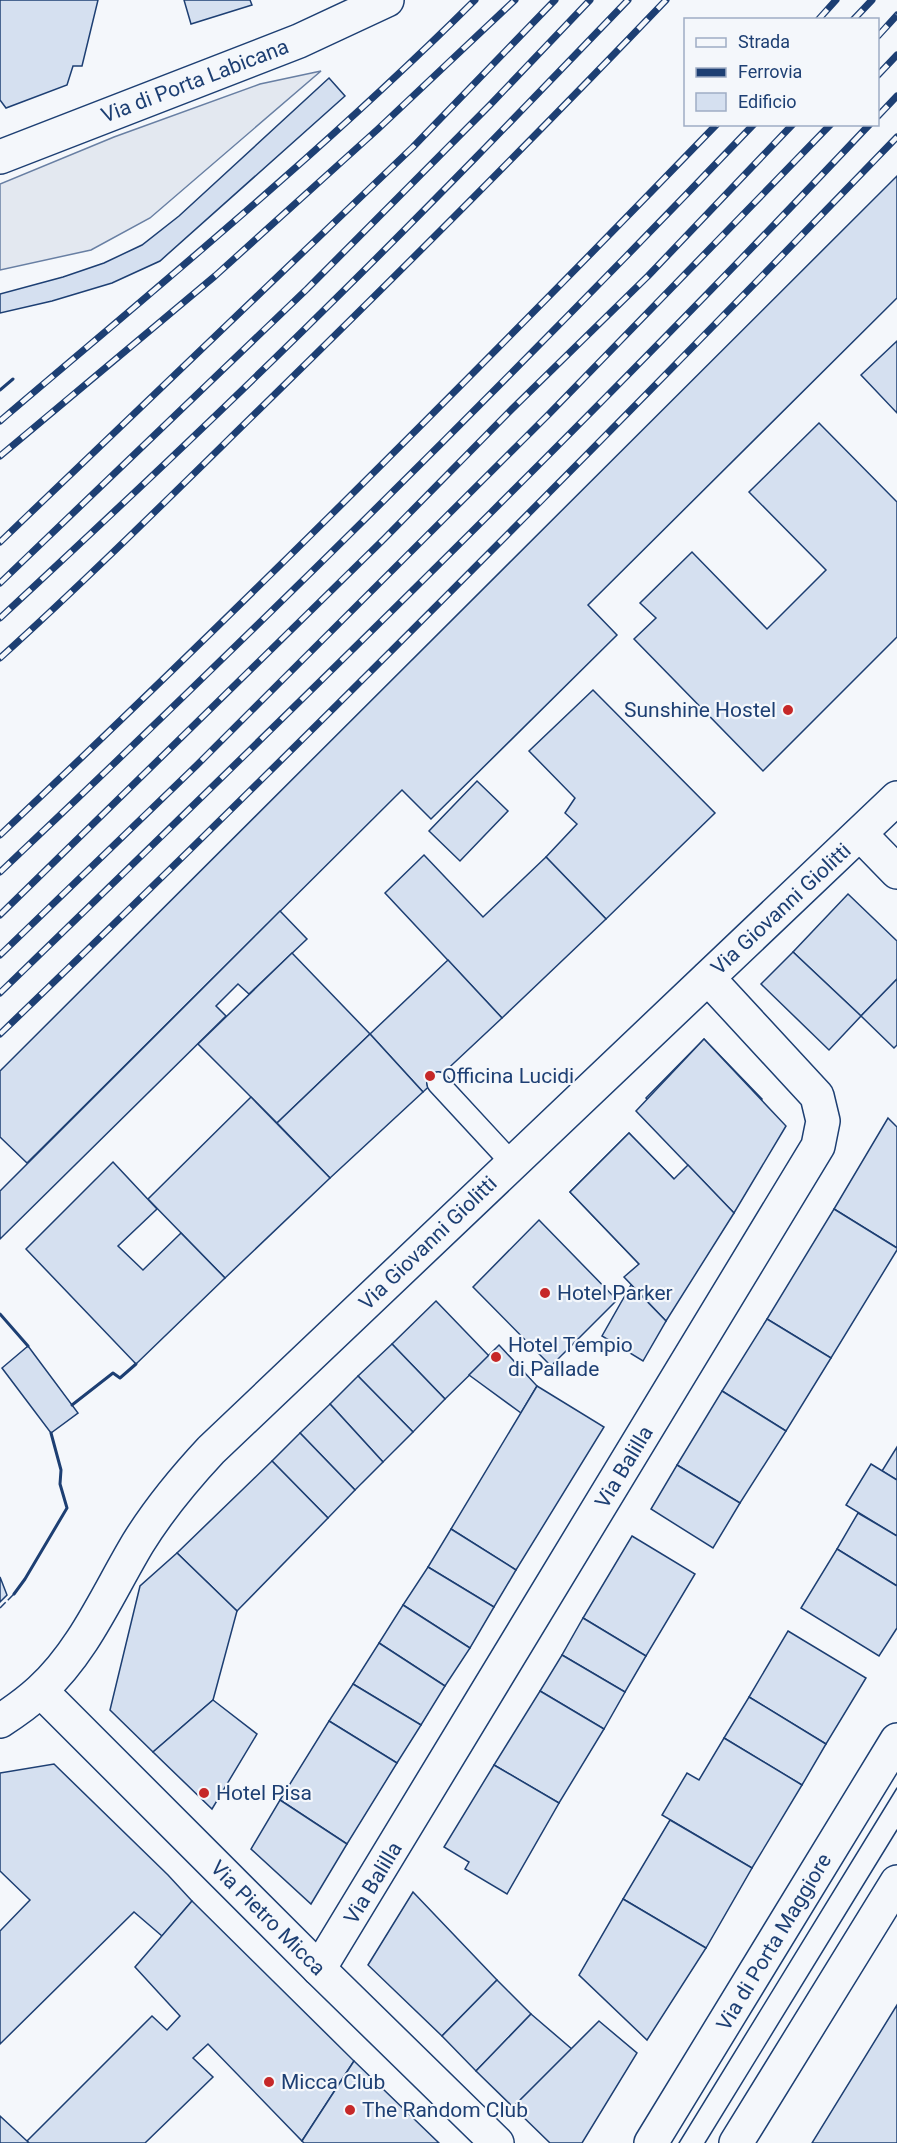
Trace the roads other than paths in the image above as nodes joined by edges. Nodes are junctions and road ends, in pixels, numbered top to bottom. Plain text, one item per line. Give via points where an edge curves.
1 (387, 0) edge
2 (0, 157) edge
3 (897, 798) edge
4 (860, 834) junction
5 (897, 872) edge
6 (708, 978) junction
7 (438, 1083) dead end
8 (512, 1163) junction
9 (41, 1691) junction
10 (0, 1721) edge
11 (897, 1740) edge
12 (897, 1882) edge
13 (319, 1970) junction
14 (497, 2143) edge
15 (651, 2143) edge
16 (736, 2143) edge

1 - 2 street, Via di Porta Labicana via 299,41
3 - 4 street, Via Giovanni Giolitti
4 - 5 street
4 - 6 street, Via Giovanni Giolitti
6 - 8 street, Via Giovanni Giolitti
6 - 13 street, Via Balilla via 816,1096 824,1121 818,1146
7 - 8 lane
8 - 9 street, Via Giovanni Giolitti via 181,1482 139,1542 84,1637
9 - 10 street, Via Giovanni Giolitti
9 - 13 street, Via Pietro Micca
11 - 15 street, Via di Porta Maggiore
12 - 16 street
13 - 14 street, Via Pietro Micca

